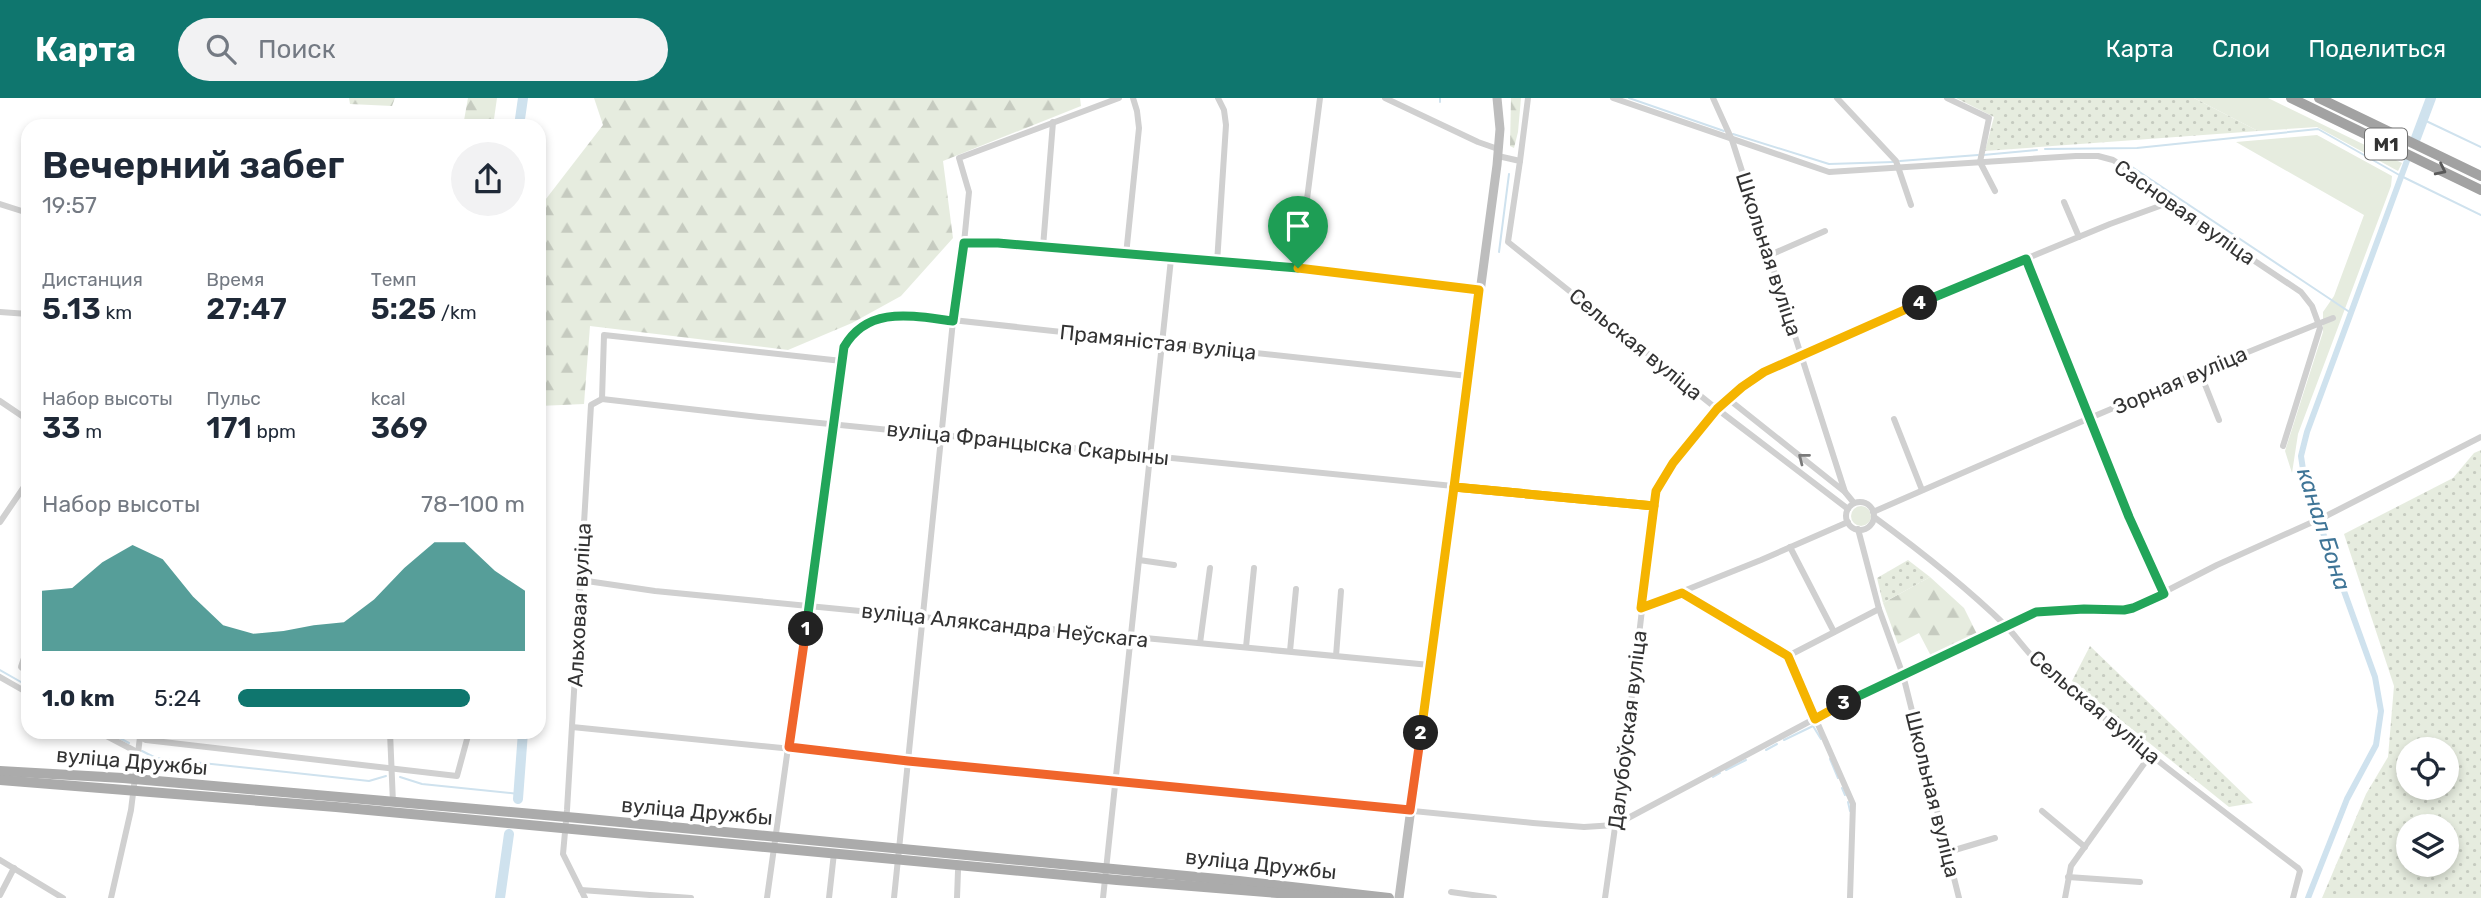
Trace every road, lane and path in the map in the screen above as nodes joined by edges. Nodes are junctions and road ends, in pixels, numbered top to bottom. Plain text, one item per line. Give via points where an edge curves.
1 (1119, 98) edge
2 (1133, 98) edge
3 (1218, 98) edge
4 (1320, 98) edge
5 (1385, 98) edge
6 (1497, 98) edge
7 (1528, 98) edge
8 (1613, 98) edge
9 (1713, 98) edge
10 (1837, 98) edge
11 (1947, 98) edge
12 (2291, 98) edge
13 (2319, 98) edge
14 (1053, 122) junction
15 (1732, 140) junction
16 (1498, 153) junction
17 (1520, 160) junction
18 (1980, 162) junction
19 (2481, 176) edge
20 (2481, 190) edge
21 (1995, 191) dead end
22 (2064, 202) dead end
23 (2168, 202) junction
24 (0, 204) edge
25 (1911, 205) dead end
26 (21, 211) edge
27 (1825, 231) dead end
28 (2079, 237) junction
29 (964, 243) junction
30 (1043, 247) junction
31 (1126, 255) junction
32 (1770, 255) junction
33 (1171, 259) junction
34 (2026, 259) junction
35 (1217, 262) junction
36 (1298, 268) junction
37 (1479, 290) junction
38 (0, 312) edge
39 (21, 314) edge
40 (2333, 318) dead end
41 (953, 321) junction
42 (2320, 323) junction
43 (1163, 343) junction
44 (1802, 355) junction
45 (842, 361) junction
46 (2200, 372) junction
47 (1468, 376) junction
48 (1727, 398) junction
49 (601, 399) junction
50 (0, 401) edge
51 (1717, 409) junction
52 (21, 415) edge
53 (2090, 418) junction
54 (1894, 419) dead end
55 (2219, 420) dead end
56 (835, 424) junction
57 (942, 434) junction
58 (2481, 437) edge
59 (2283, 446) dead end
60 (1151, 456) junction
61 (1454, 487) junction
62 (1922, 490) junction
63 (21, 491) edge
64 (1845, 492) junction
65 (1654, 506) junction
66 (1851, 506) junction
67 (1874, 514) junction
68 (0, 522) edge
69 (1848, 522) junction
70 (1858, 529) junction
71 (1790, 547) junction
72 (1139, 560) junction
73 (1174, 565) dead end
74 (1210, 568) dead end
75 (1254, 568) dead end
76 (580, 580) junction
77 (1296, 589) dead end
78 (1341, 591) dead end
79 (1682, 593) junction
80 (2164, 594) junction
81 (809, 605) junction
82 (1641, 608) junction
83 (1879, 609) junction
84 (922, 617) junction
85 (2005, 625) junction
86 (1834, 632) junction
87 (1130, 638) junction
88 (1200, 643) junction
89 (1247, 647) junction
90 (1290, 651) junction
91 (1336, 656) junction
92 (1788, 656) junction
93 (1430, 665) junction
94 (1903, 675) junction
95 (0, 677) edge
96 (21, 689) edge
97 (1815, 719) junction
98 (572, 727) junction
99 (112, 739) edge
100 (140, 739) edge
101 (144, 739) edge
102 (391, 739) edge
103 (467, 739) edge
104 (789, 747) junction
105 (137, 752) junction
106 (2151, 754) junction
107 (908, 761) junction
108 (393, 769) junction
109 (0, 771) edge
110 (0, 780) edge
111 (1117, 782) junction
112 (134, 784) junction
113 (393, 807) junction
114 (1410, 810) junction
115 (2042, 811) dead end
116 (566, 822) junction
117 (1615, 825) junction
118 (1995, 838) dead end
119 (775, 842) junction
120 (2085, 847) junction
121 (837, 850) junction
122 (1948, 852) junction
123 (899, 853) junction
124 (0, 860) edge
125 (14, 868) junction
126 (958, 871) dead end
127 (1106, 873) junction
128 (2068, 877) junction
129 (2140, 882) dead end
130 (581, 890) junction
131 (1451, 892) dead end
132 (0, 895) edge
133 (63, 898) edge
134 (111, 898) edge
135 (585, 898) edge
136 (691, 898) edge
137 (767, 898) edge
138 (830, 898) edge
139 (894, 898) edge
140 (957, 898) edge
141 (1103, 898) edge
142 (1339, 898) edge
143 (1388, 898) edge
144 (1399, 898) edge
145 (1494, 898) edge
146 (1605, 898) edge
147 (1850, 898) edge
148 (1959, 898) edge
149 (2065, 898) edge
150 (2293, 898) edge

1 - 14 street
2 - 31 street via 1139,128
3 - 35 street via 1226,125
4 - 36 street
5 - 16 street
6 - 16 main road
7 - 17 street
8 - 15 street, Сасновая вуліца
9 - 15 street, Школьная вуліца
10 - 25 street via 1896,161
11 - 18 street via 1989,118
12 -> 20 highway, М1
13 - 19 highway, М1
14 - 29 street via 959,158 969,192
14 - 30 street
15 - 18 street, Сасновая вуліца via 1829,172
15 - 32 street, Школьная вуліца
16 - 17 street
16 - 37 main road
17 - 51 street, Сельская вуліца via 1508,242
18 - 21 street
18 - 23 street, Сасновая вуліца via 2098,156 2129,170
22 - 28 street
23 - 28 street, Далубоўская вуліца
23 - 42 street, Сасновая вуліца via 2301,292
24 - 26 street
27 - 32 street
28 - 34 street, Далубоўская вуліца
29 - 30 street
29 - 41 street
30 - 31 street
31 - 33 street
32 - 44 street, Школьная вуліца
33 - 35 street
33 - 43 street
34 - 44 street, Далубоўская вуліца
34 - 53 street
35 - 36 street
36 - 37 street
37 - 47 main road
38 - 39 street
40 - 42 street, Зорная вуліца
41 - 43 street, Прамяністая вуліца
41 - 45 street, Прамяністая вуліца via 897,314 879,318 851,334
41 - 57 street
42 - 46 street, Зорная вуліца
42 - 59 street
43 - 47 street, Прамяністая вуліца
43 - 60 street
44 - 48 street, Далубоўская вуліца via 1764,372
44 - 64 street, Школьная вуліца
45 - 49 street via 604,335
45 - 56 street
46 - 53 street, Зорная вуліца
46 - 55 street
47 - 61 main road
48 - 51 street, Далубоўская вуліца
64 -> 48 street, Сельская вуліца
49 - 56 street, вуліца Францыска Скарыны
49 - 76 street, Альховая вуліца via 591,405
50 - 52 street
51 - 65 street, Далубоўская вуліца via 1673,463 1656,491
51 - 66 street, Сельская вуліца
53 - 62 street, Зорная вуліца
53 - 80 street
54 - 62 street
56 - 57 street, вуліца Францыска Скарыны
56 - 81 street
57 - 60 street, вуліца Францыска Скарыны
57 - 84 street
58 - 80 street
60 - 61 street, вуліца Францыска Скарыны
60 - 72 street
61 - 65 street, вуліца Францыска Скарыны
61 - 93 main road
62 - 67 street, Зорная вуліца
63 - 68 street
64 - 66 street, Сельская вуліца
65 - 82 street, Далубоўская вуліца
66 - 67 street via 1867,504
66 - 69 street
67 - 70 street, Зорная вуліца via 1868,527
67 - 85 street, Сельская вуліца
69 - 70 street
69 - 71 street
70 - 83 street, Школьная вуліца
71 - 79 street
71 - 86 street
72 - 73 street
72 - 87 street
74 - 88 street
75 - 89 street
76 - 81 street, вуліца Аляксандра Неўскага
76 - 98 street, Альховая вуліца
77 - 90 street
78 - 91 street
79 - 82 street
79 - 92 street
80 - 85 street via 2133,608 2036,612
81 - 84 street, вуліца Аляксандра Неўскага
81 - 104 street
82 - 117 street, Далубоўская вуліца
83 - 86 street
83 - 94 street, Школьная вуліца
84 - 87 street, вуліца Аляксандра Неўскага
84 - 107 street
85 - 94 street
85 - 106 street, Сельская вуліца via 2038,662
86 - 92 street
87 - 88 street, вуліца Аляксандра Неўскага
87 - 111 street
88 - 89 street, вуліца Аляксандра Неўскага
89 - 90 street, вуліца Аляксандра Неўскага
90 - 91 street, вуліца Аляксандра Неўскага
91 - 93 street, вуліца Аляксандра Неўскага
92 - 97 street
93 - 114 main road
94 - 97 street
94 - 122 street, Школьная вуліца
95 - 96 street
97 - 117 street
97 - 147 street via 1853,804
98 - 104 street
98 - 116 street, Альховая вуліца
99 - 105 street
100 - 105 street
101 - 108 street
102 - 108 street
103 - 108 street via 457,776
104 - 107 street
104 - 119 street
105 - 112 street
106 - 120 street
106 - 150 street, Сельская вуліца via 2298,868 2300,879
107 - 111 street
107 - 123 street
108 - 113 street
109 - 112 main road, вуліца Дружбы
110 - 112 main road, вуліца Дружбы
111 - 114 street
111 - 127 street
112 - 113 main road, вуліца Дружбы via 336,807
112 - 113 main road, вуліца Дружбы via 194,785
112 - 134 street
113 - 116 main road, вуліца Дружбы
113 - 116 main road, вуліца Дружбы via 510,822
114 - 117 street via 1584,827
114 - 144 main road
115 - 120 street
116 - 119 main road, вуліца Дружбы via 629,824
116 - 119 main road, вуліца Дружбы via 713,841
116 - 130 street, Альховая вуліца via 563,854
117 - 146 street, Далубоўская вуліца
118 - 122 street
119 - 121 main road, вуліца Дружбы
119 - 137 street
120 - 128 street
121 - 123 main road, вуліца Дружбы
121 - 138 street
122 - 148 street, Школьная вуліца
123 - 127 main road, вуліца Дружбы via 959,855
123 - 127 main road, вуліца Дружбы via 1044,873
123 - 139 street
124 - 125 street
125 - 132 street
125 - 133 street
126 - 140 street
127 - 141 street
127 - 142 main road, вуліца Дружбы
127 - 143 main road, вуліца Дружбы via 1163,873
128 - 129 street
128 - 149 street
130 - 135 street, Альховая вуліца
130 - 136 street
131 - 145 street

